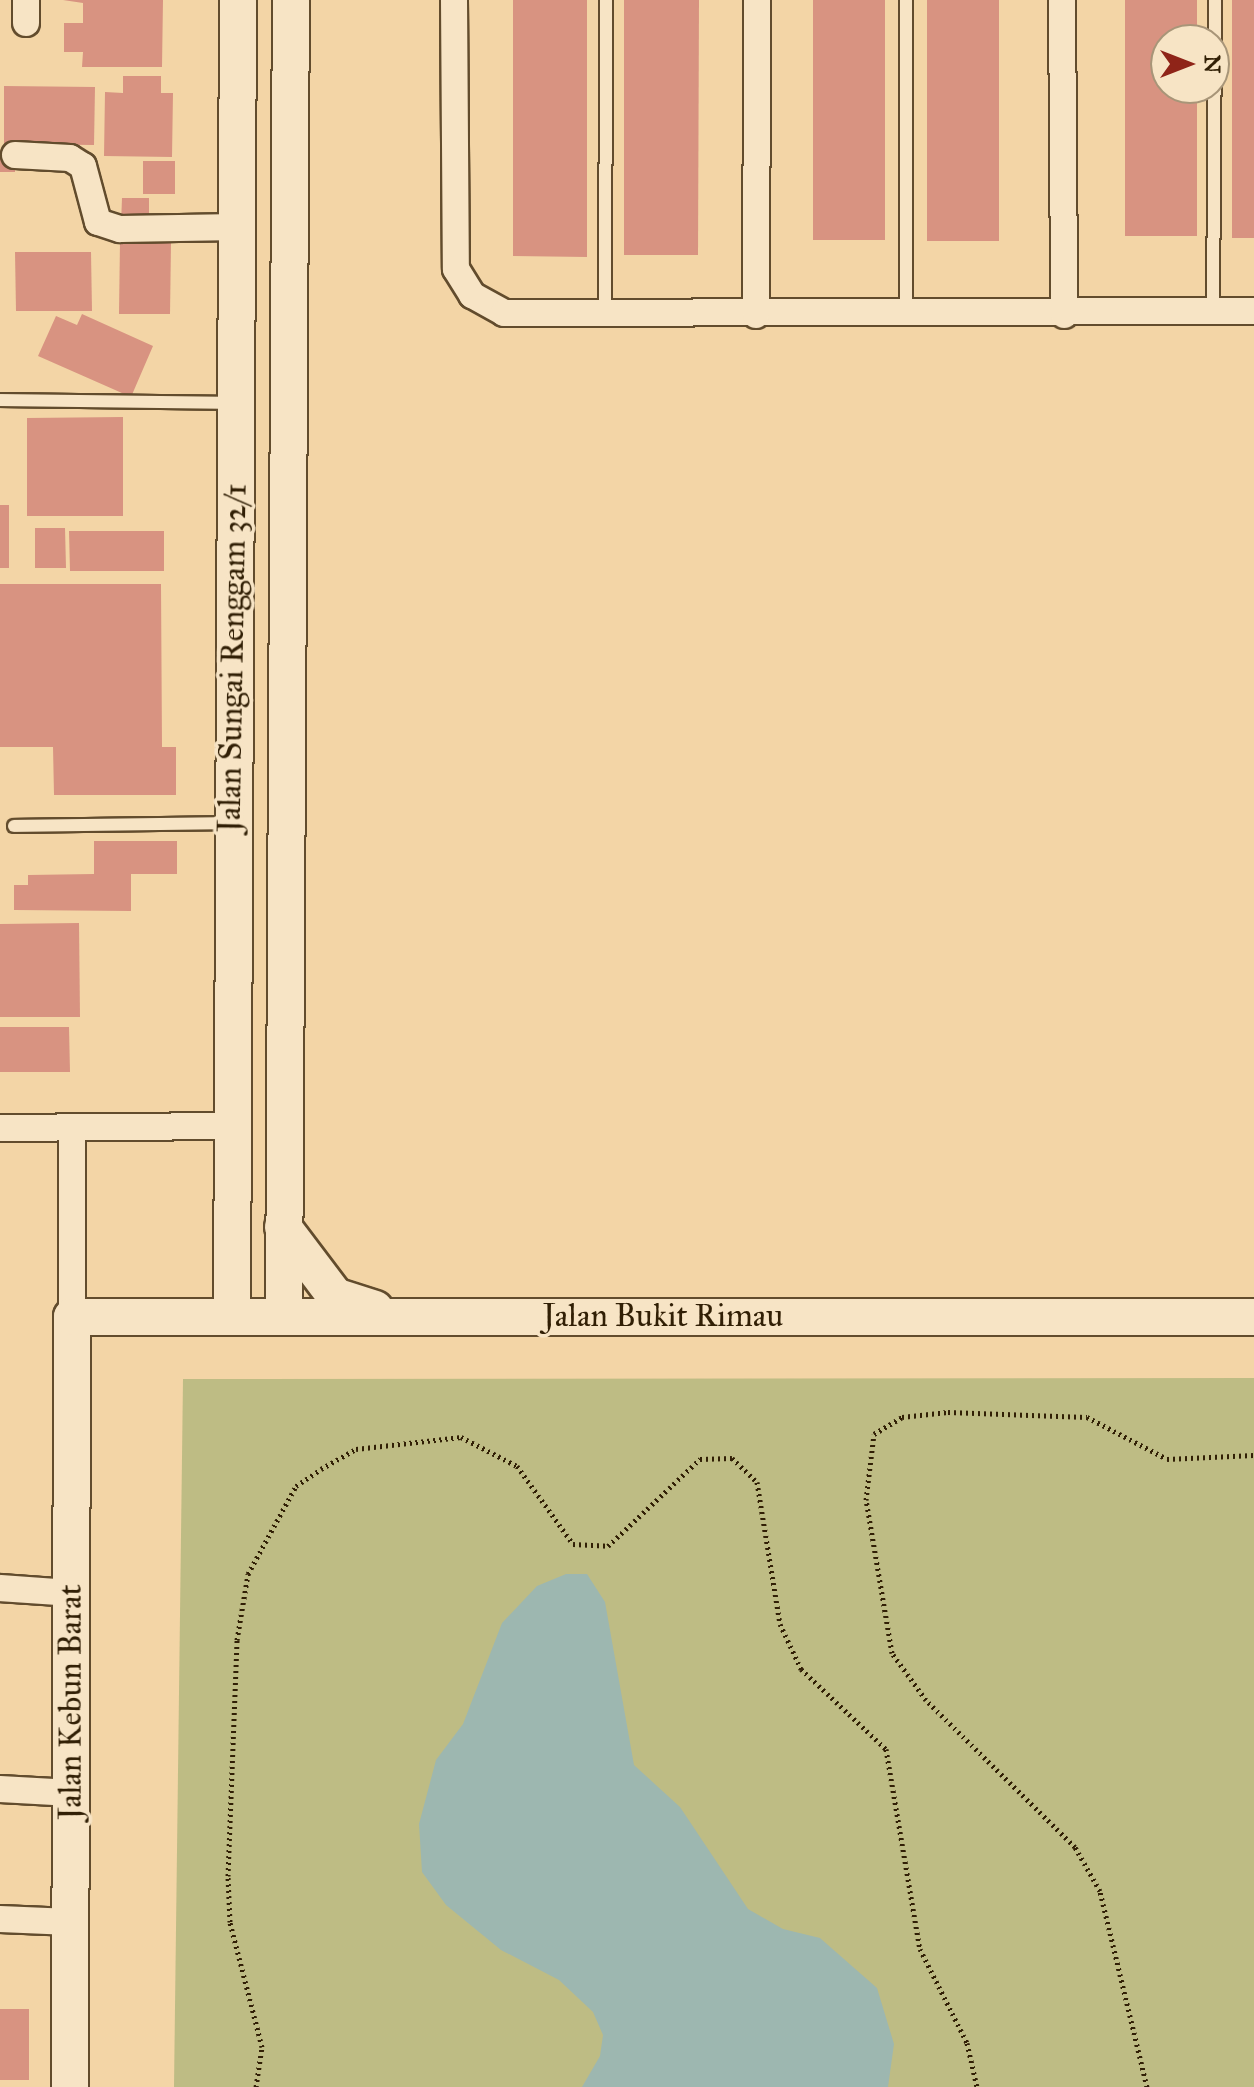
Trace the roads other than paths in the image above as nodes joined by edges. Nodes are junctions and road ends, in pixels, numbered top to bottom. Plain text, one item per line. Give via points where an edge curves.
1 (238, 0) edge
2 (291, 0) edge
3 (454, 0) edge
4 (606, 0) edge
5 (757, 0) edge
6 (906, 0) edge
7 (1062, 0) edge
8 (1215, 0) edge
9 (15, 155) dead end
10 (238, 227) junction
11 (289, 307) junction
12 (238, 309) junction
13 (1254, 311) edge
14 (1213, 312) junction
15 (756, 315) junction
16 (906, 315) junction
17 (1064, 315) junction
18 (605, 316) junction
19 (0, 400) edge
20 (238, 403) junction
21 (230, 823) junction
22 (281, 823) junction
23 (14, 826) dead end
24 (230, 1126) junction
25 (0, 1128) edge
26 (72, 1128) junction
27 (283, 1227) junction
28 (232, 1316) junction
29 (284, 1316) junction
30 (396, 1316) junction
31 (72, 1317) junction
32 (1254, 1317) edge
33 (0, 1588) edge
34 (71, 1593) junction
35 (0, 1789) edge
36 (72, 1793) junction
37 (0, 1919) edge
38 (71, 1922) junction
39 (70, 2087) edge

1 - 10 main road, Jalan Sungai Renggam 32/1
2 - 11 main road, Jalan Sungai Renggam 32/1
3 - 18 street via 456,269 472,295 504,313
4 - 18 lane
5 - 15 street
6 - 16 lane
7 - 17 street
8 - 14 lane
9 - 10 street via 70,158 83,166 98,222 120,229
10 - 12 main road, Jalan Sungai Renggam 32/1
11 - 12 main road
11 - 22 main road, Jalan Sungai Renggam 32/1
12 - 20 main road, Jalan Sungai Renggam 32/1
13 - 14 street
14 - 17 street
15 - 16 street
15 - 18 street
16 - 17 street
19 - 20 lane
20 - 21 main road, Jalan Sungai Renggam 32/1
21 - 22 main road
21 - 23 lane
21 - 24 main road, Jalan Sungai Renggam 32/1
22 - 27 main road, Jalan Sungai Renggam 32/1
24 - 26 street
24 - 28 main road, Jalan Sungai Renggam 32/1
25 - 26 street
26 - 31 street
27 - 29 main road, Jalan Sungai Renggam 32/1
27 - 30 main road via 335,1296
28 - 29 main road, Jalan Bukit Rimau
28 - 31 main road, Jalan Bukit Rimau
29 - 30 main road, Jalan Bukit Rimau
30 - 32 main road, Jalan Bukit Rimau
31 - 34 main road, Jalan Kebun Barat
33 - 34 street
34 - 36 main road, Jalan Kebun Barat
35 - 36 street
36 - 38 main road, Jalan Kebun Barat
37 - 38 street
38 - 39 main road, Jalan Kebun Barat

